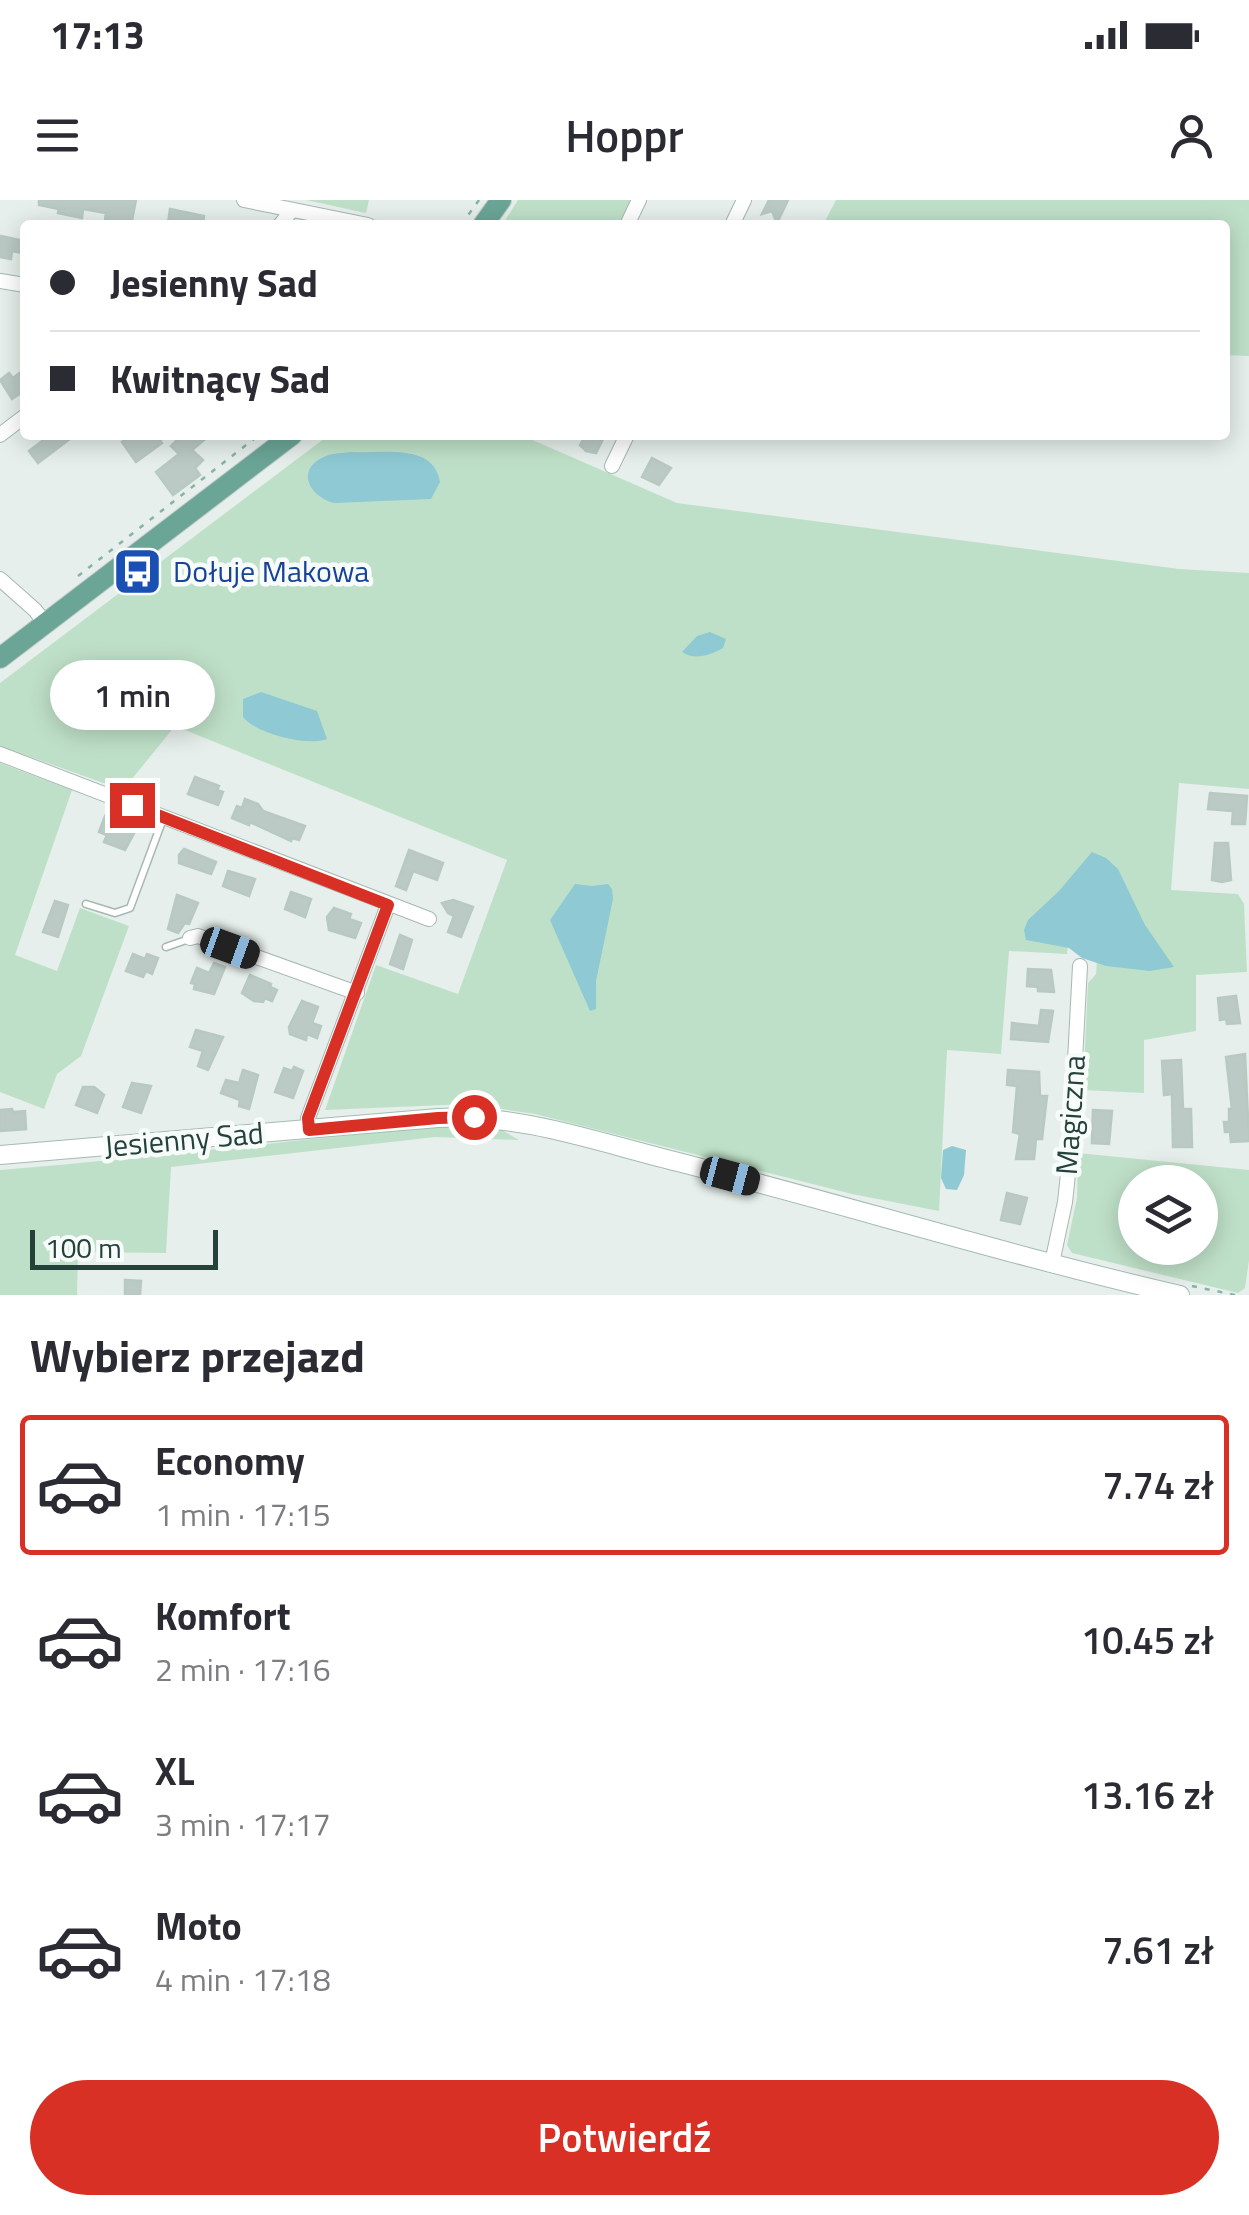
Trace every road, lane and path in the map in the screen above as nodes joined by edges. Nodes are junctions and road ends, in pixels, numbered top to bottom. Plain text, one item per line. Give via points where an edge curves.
1 (244, 200) edge
2 (292, 210) junction
3 (286, 220) edge
4 (343, 220) edge
5 (253, 440) edge
6 (285, 440) edge
7 (625, 440) edge
8 (612, 466) dead end
9 (0, 580) edge
10 (71, 582) dead end
11 (45, 623) junction
12 (0, 658) edge
13 (0, 754) edge
14 (164, 818) junction
15 (86, 904) dead end
16 (388, 905) junction
17 (429, 920) dead end
18 (190, 938) joint
19 (166, 947) dead end
20 (1080, 966) dead end
21 (357, 994) junction
22 (309, 1130) junction
23 (0, 1155) edge
24 (1052, 1263) junction
25 (1172, 1291) edge
26 (1235, 1295) edge

1 - 2 street
2 - 3 street
2 - 4 street
5 - 10 path
6 - 11 main road
7 - 8 street
9 - 11 street
11 - 12 main road
13 - 14 street
14 - 15 lane via 130,908 115,913
14 - 16 street
16 - 17 street
16 - 21 street
18 - 19 lane
18 - 21 street
20 - 24 street, Magiczna via 1070,1155
21 - 22 street
22 - 23 street, Jesienny Sad
22 - 24 street, Jesienny Sad via 474,1117 551,1130
24 - 25 street, Jesienny Sad
25 - 26 path

